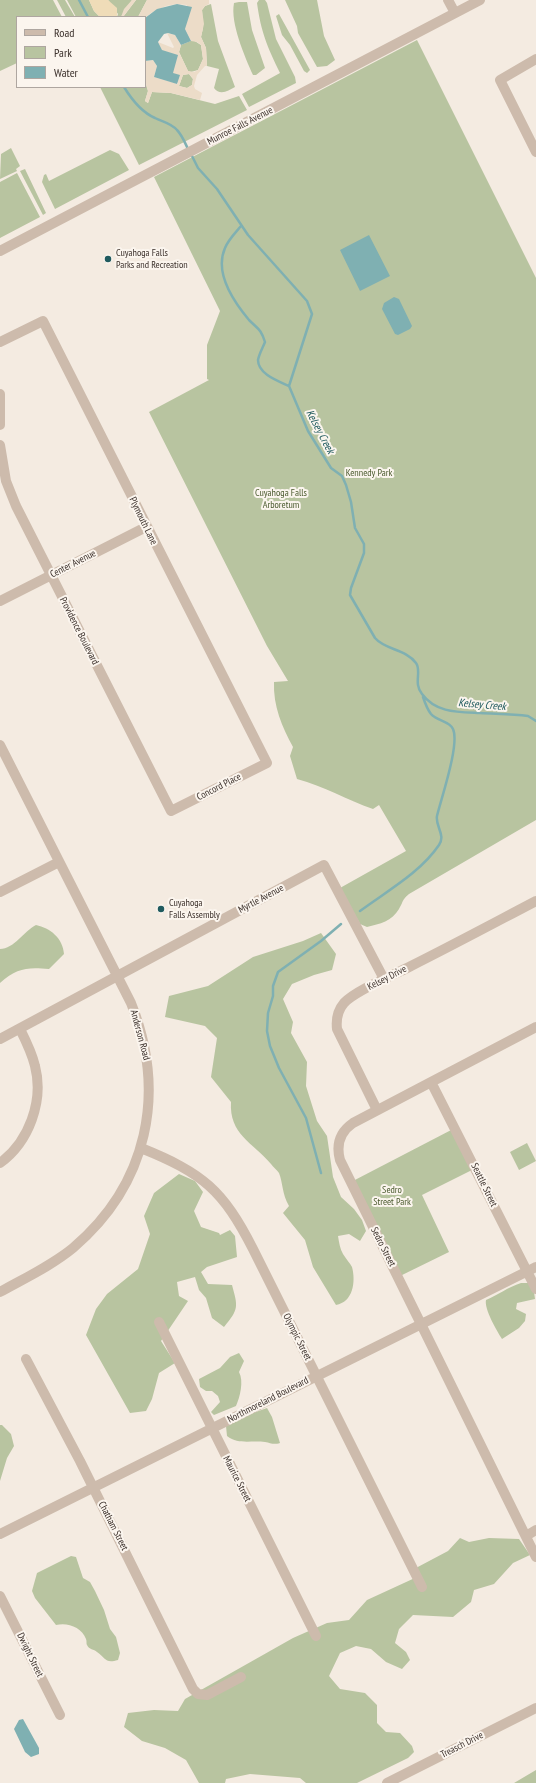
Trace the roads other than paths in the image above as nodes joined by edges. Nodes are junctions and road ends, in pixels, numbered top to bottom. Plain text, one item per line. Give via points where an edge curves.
1 (448, 0) edge
2 (480, 0) edge
3 (455, 13) junction
4 (536, 59) edge
5 (536, 152) edge
6 (0, 251) edge
7 (0, 342) edge
8 (0, 394) edge
9 (0, 425) edge
10 (0, 445) edge
11 (146, 527) junction
12 (51, 575) junction
13 (0, 601) edge
14 (0, 745) edge
15 (267, 763) joint
16 (171, 811) joint
17 (59, 862) junction
18 (0, 892) edge
19 (536, 901) edge
20 (118, 976) junction
21 (384, 979) junction
22 (536, 1028) edge
23 (20, 1029) junction
24 (0, 1039) edge
25 (431, 1082) junction
26 (377, 1110) junction
27 (141, 1148) junction
28 (0, 1163) edge
29 (536, 1267) edge
30 (526, 1272) junction
31 (536, 1289) edge
32 (0, 1292) edge
33 (159, 1322) dead end
34 (421, 1324) junction
35 (26, 1359) dead end
36 (317, 1376) junction
37 (212, 1428) junction
38 (93, 1488) junction
39 (536, 1530) edge
40 (0, 1534) edge
41 (526, 1536) junction
42 (536, 1557) edge
43 (422, 1587) dead end
44 (0, 1596) edge
45 (316, 1636) dead end
46 (241, 1677) dead end
47 (536, 1708) edge
48 (60, 1715) dead end
49 (387, 1783) edge

1 - 3 street
2 - 3 street, Munroe Falls Avenue
3 - 6 street, Munroe Falls Avenue
4 - 5 street via 500,80
7 - 11 street, Plymouth Lane via 43,321
8 - 9 street
10 - 12 street, Providence Boulevard via 6,481
11 - 12 street, Center Avenue
11 - 15 street, Plymouth Lane
12 - 13 street, Center Avenue
12 - 16 street, Providence Boulevard
14 - 17 street, Anderson Road
15 - 16 street, Concord Place
17 - 18 street
17 - 20 street, Anderson Road
19 - 21 street, Kelsey Drive
20 - 21 street, Myrtle Avenue via 324,865
20 - 23 street, Myrtle Avenue
20 - 27 street, Anderson Road via 138,1021 148,1064 149,1097
21 - 26 street, Kelsey Drive via 348,1000 339,1010 336,1022 339,1035
22 - 25 street, Sedro Street
23 - 24 street, Myrtle Avenue
23 - 28 street via 36,1067 37,1098 26,1132 14,1150
25 - 26 street, Sedro Street
25 - 30 street, Seattle Street
26 - 34 street, Sedro Street via 353,1123 343,1132 338,1153
27 - 32 street, Anderson Road via 118,1196 87,1235 51,1264
27 - 36 street, Olympic Street via 184,1167 213,1189 227,1204 244,1231
29 - 30 street, Northmoreland Boulevard
30 - 31 street, Seattle Street
30 - 34 street, Northmoreland Boulevard
33 - 37 street, Maurice Street
34 - 36 street, Northmoreland Boulevard
34 - 41 street, Sedro Street
35 - 38 street, Chatham Street
36 - 37 street, Northmoreland Boulevard
36 - 43 street, Olympic Street
37 - 38 street, Northmoreland Boulevard
37 - 45 street, Maurice Street
38 - 40 street, Northmoreland Boulevard
38 - 46 street, Chatham Street via 163,1631 198,1694 207,1695
39 - 41 street
41 - 42 street, Sedro Street
44 - 48 street, Dwight Street
47 - 49 street, Treasch Drive

